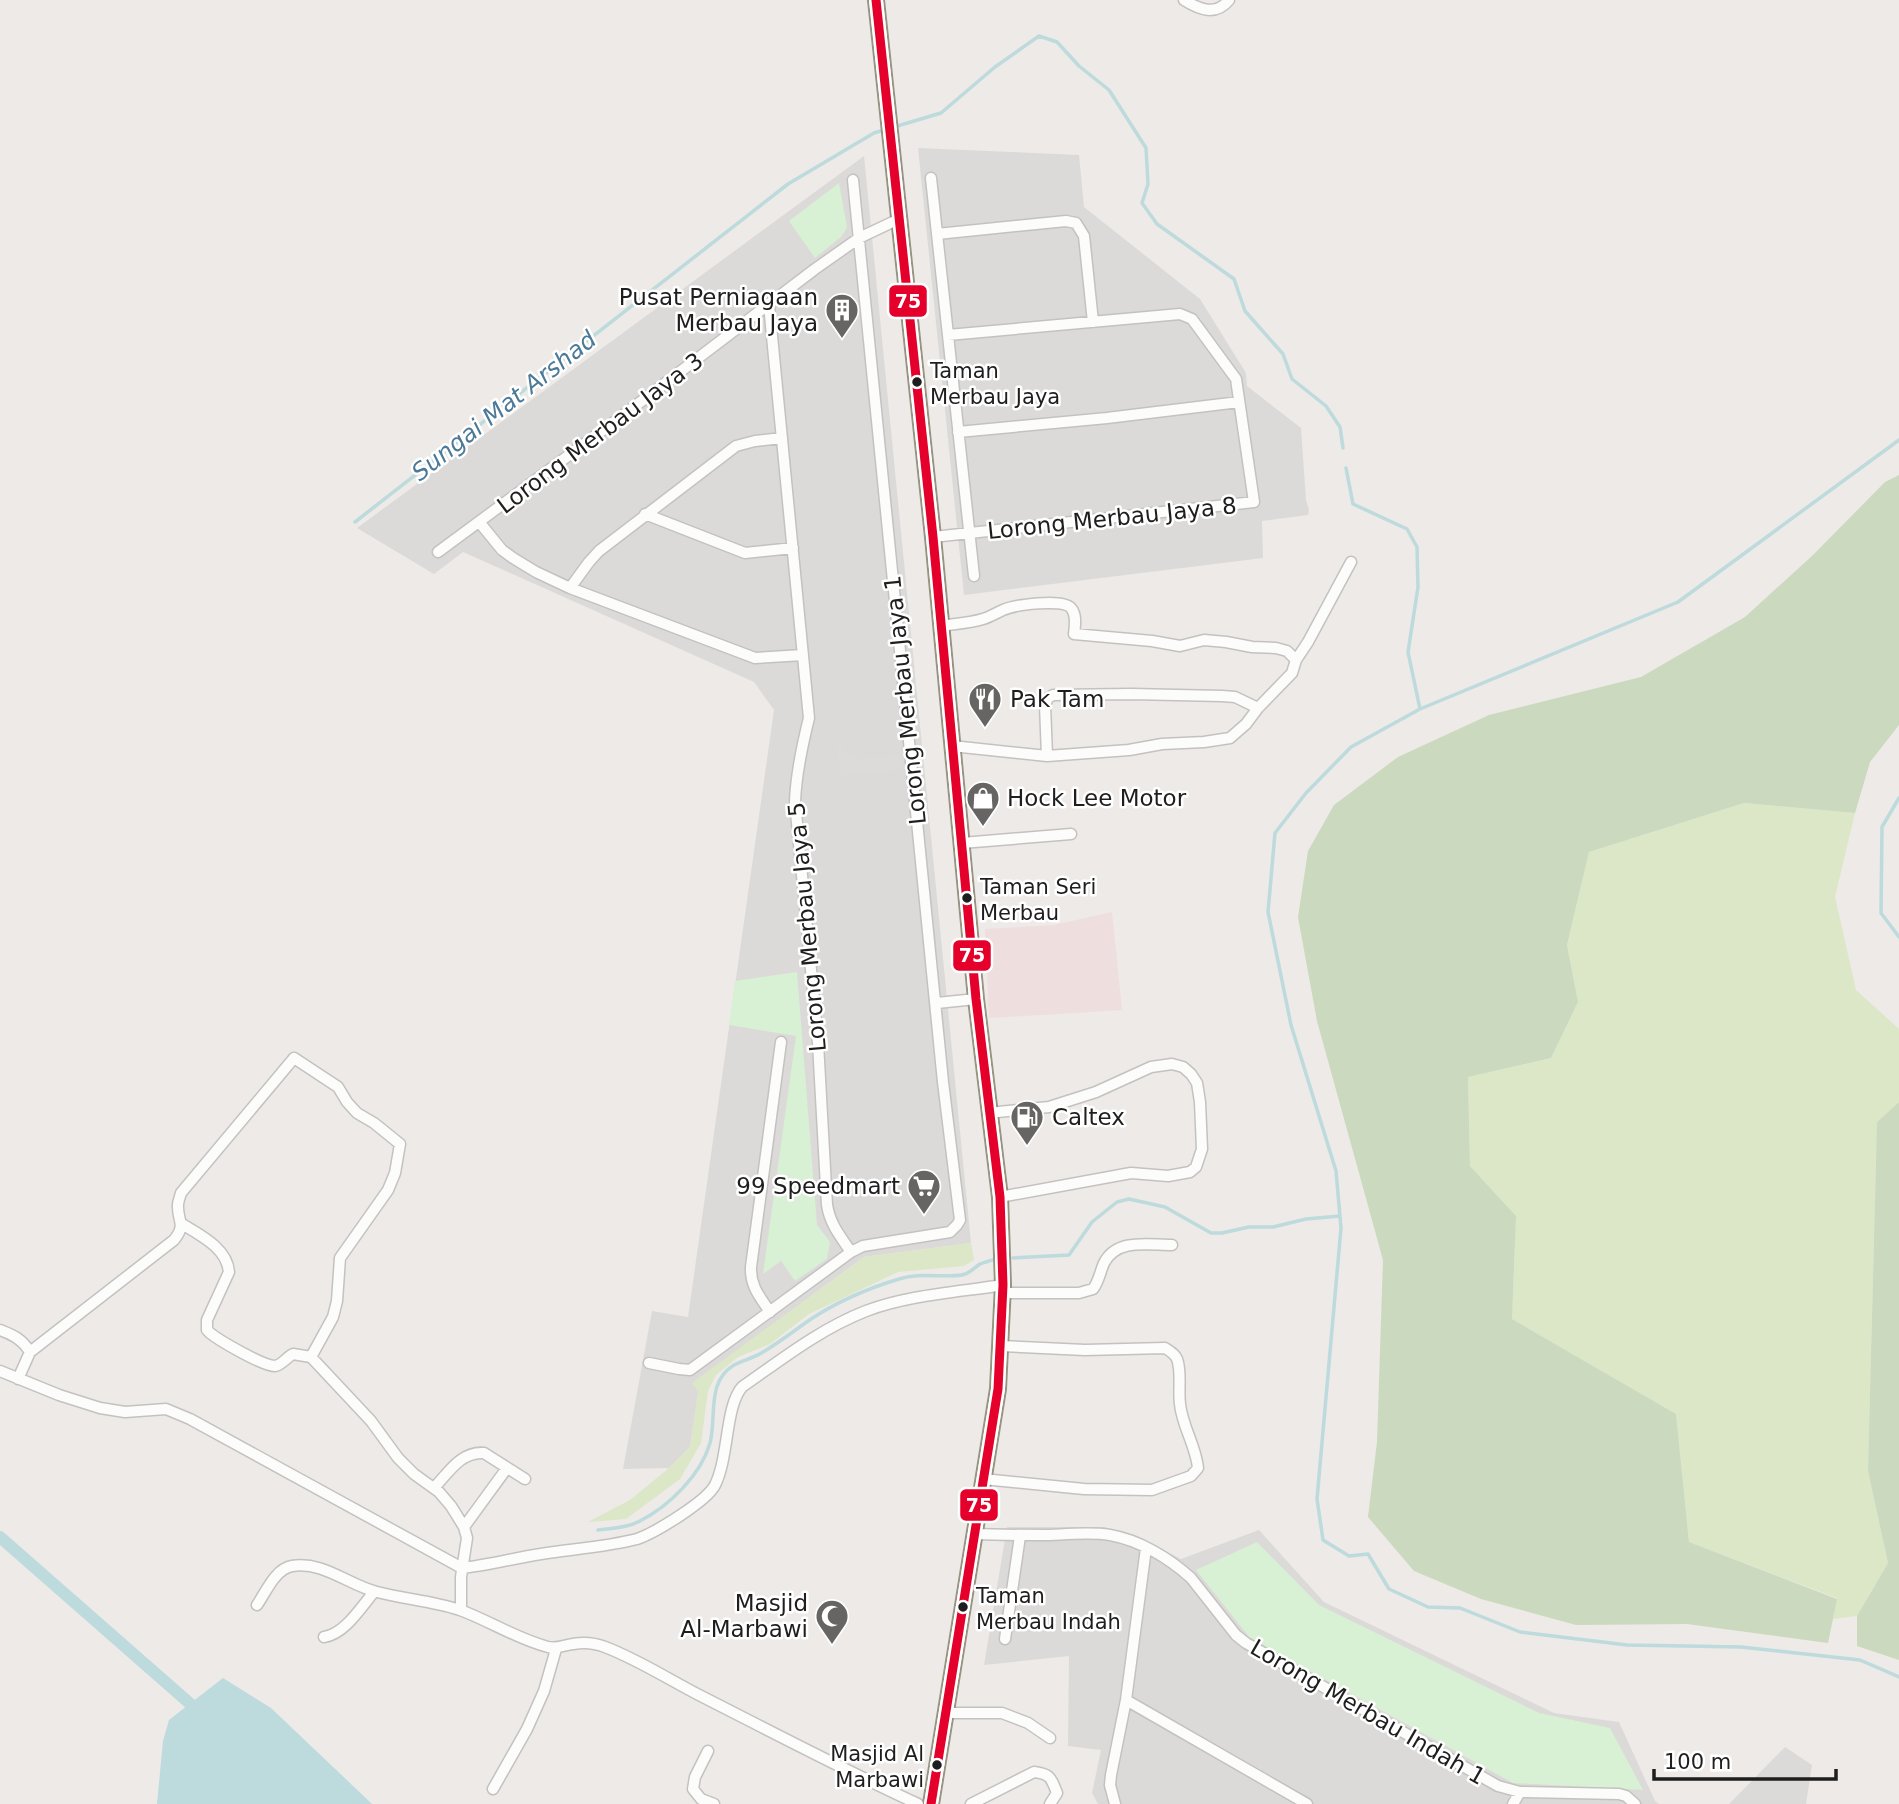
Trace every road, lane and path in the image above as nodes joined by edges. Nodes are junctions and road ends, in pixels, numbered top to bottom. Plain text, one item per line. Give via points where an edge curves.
1 (876, 0) edge
2 (1184, 0) edge
3 (1229, 0) edge
4 (931, 178) dead end
5 (853, 180) dead end
6 (899, 219) junction
7 (937, 234) junction
8 (859, 238) junction
9 (769, 305) junction
10 (1093, 322) junction
11 (948, 335) junction
12 (1239, 402) junction
13 (958, 432) junction
14 (782, 438) junction
15 (645, 514) junction
16 (480, 523) junction
17 (969, 533) junction
18 (933, 537) junction
19 (793, 548) junction
20 (438, 552) dead end
21 (1352, 562) dead end
22 (974, 576) dead end
23 (570, 589) junction
24 (940, 626) junction
25 (803, 655) junction
26 (1296, 660) junction
27 (1258, 708) junction
28 (952, 746) junction
29 (1047, 756) junction
30 (1070, 834) dead end
31 (962, 843) junction
32 (976, 999) junction
33 (937, 1003) junction
34 (781, 1042) dead end
35 (988, 1113) junction
36 (1000, 1197) junction
37 (182, 1224) junction
38 (1172, 1245) dead end
39 (851, 1252) junction
40 (1003, 1289) junction
41 (770, 1312) junction
42 (0, 1330) edge
43 (1001, 1346) junction
44 (30, 1352) junction
45 (311, 1357) junction
46 (649, 1363) dead end
47 (0, 1371) edge
48 (18, 1378) junction
49 (507, 1468) junction
50 (525, 1479) dead end
51 (983, 1479) junction
52 (434, 1489) junction
53 (464, 1527) junction
54 (974, 1534) junction
55 (1020, 1535) junction
56 (1146, 1548) junction
57 (462, 1568) junction
58 (374, 1592) junction
59 (257, 1605) dead end
60 (461, 1610) junction
61 (324, 1637) dead end
62 (1005, 1639) dead end
63 (556, 1649) junction
64 (1126, 1700) junction
65 (946, 1713) junction
66 (1050, 1738) dead end
67 (708, 1751) dead end
68 (493, 1788) dead end
69 (1520, 1792) junction
70 (1634, 1802) edge
71 (714, 1804) edge
72 (918, 1804) edge
73 (931, 1804) edge
74 (971, 1804) edge
75 (1050, 1804) edge
76 (1115, 1804) edge
77 (1307, 1804) edge
78 (1513, 1804) edge

1 - 6 main road
2 - 3 street via 1216,11
4 - 7 street
5 - 8 street, Lorong Merbau Jaya 1
6 - 8 street, Lorong Merbau Jaya 3
6 - 18 main road
7 - 10 street via 1076,223 1084,236
7 - 11 street
8 - 9 street, Lorong Merbau Jaya 3
8 - 33 street, Lorong Merbau Jaya 1
9 - 14 street, Lorong Merbau Jaya 5
9 - 16 street, Lorong Merbau Jaya 3
10 - 11 street
10 - 12 street via 1180,314 1192,319 1231,370
11 - 13 street
12 - 13 street
12 - 17 street, Lorong Merbau Jaya 8 via 1254,502
13 - 17 street
14 - 15 street via 736,446
14 - 19 street, Lorong Merbau Jaya 5
15 - 19 street via 745,552
15 - 23 street via 599,551
16 - 20 street, Lorong Merbau Jaya 3
16 - 23 street via 507,554
17 - 18 street, Lorong Merbau Jaya 8
17 - 22 street
18 - 24 main road
19 - 25 street, Lorong Merbau Jaya 5
21 - 26 street
23 - 25 street via 755,659
24 - 26 street via 979,621 1013,607 1054,603 1073,610 1074,634 1180,646 1204,640 1226,642 1276,648
24 - 28 main road
25 - 39 street, Lorong Merbau Jaya 5 via 809,719 795,802 818,1043 827,1205 834,1228
26 - 27 street via 1292,673
27 - 29 street via 1236,734 1222,740
27 - 29 street via 1222,696 1053,695 1045,705
28 - 29 street
28 - 31 main road
30 - 31 street
31 - 32 main road
32 - 33 street
32 - 35 main road
33 - 39 street, Lorong Merbau Jaya 1 via 960,1220 950,1232 863,1246
34 - 41 street via 750,1276
35 - 36 main road
35 - 36 street via 1049,1107 1096,1092 1151,1066 1171,1063 1184,1067 1197,1083 1202,1149 1190,1172 1168,1176 1131,1172
36 - 40 main road
37 - 44 street via 174,1240
37 - 45 street via 219,1250 228,1264 207,1330 233,1349 271,1365 293,1354
37 - 45 street via 177,1207 181,1193 294,1058 338,1087 357,1113 400,1144 388,1190 340,1258 333,1317
38 - 40 street via 1117,1247 1093,1289 1079,1293
39 - 41 street
40 - 43 main road
40 - 57 street via 916,1298 867,1311 815,1336 742,1387 713,1490 662,1526 638,1538
41 - 46 street via 690,1370
42 - 44 street via 17,1337
43 - 51 main road
43 - 51 street via 1165,1348 1178,1361 1180,1406 1198,1468 1191,1476 1152,1490
44 - 48 street
45 - 52 street via 398,1458
47 - 48 street
48 - 57 street via 100,1408 125,1412 166,1409 190,1419
49 - 50 street
49 - 52 street via 484,1453 470,1453
49 - 53 street
51 - 54 main road
52 - 53 street
53 - 57 street via 467,1538
54 - 55 street, Lorong Merbau Indah 1
54 - 65 main road
55 - 56 street, Lorong Merbau Indah 1 via 1095,1534
55 - 62 street
56 - 64 street
56 - 69 street, Lorong Merbau Indah 1 via 1191,1578 1246,1643 1498,1786
57 - 60 street
58 - 59 street via 316,1567 291,1566 275,1578
58 - 60 street
58 - 61 street via 343,1627
60 - 63 street via 524,1640
63 - 68 street via 527,1729
63 - 72 street via 576,1643 606,1647
64 - 76 street via 1111,1775
64 - 77 street
65 - 66 street via 1002,1713
65 - 73 main road
67 - 71 street via 693,1788
69 - 70 street, Lorong Merbau Indah 1 via 1619,1794
69 - 78 street
74 - 75 street via 1034,1772 1051,1778 1057,1793

